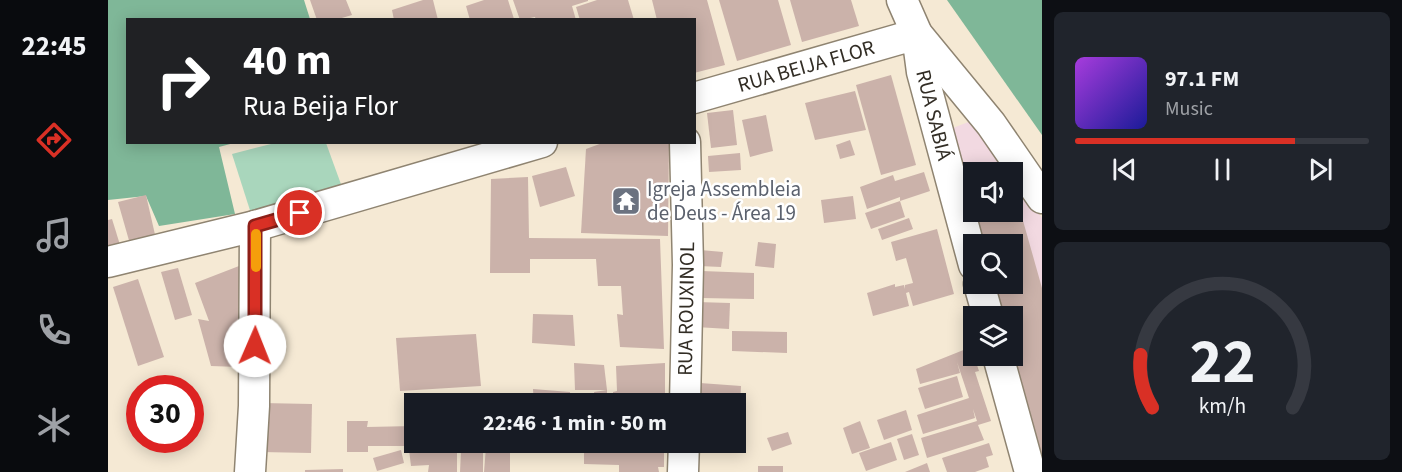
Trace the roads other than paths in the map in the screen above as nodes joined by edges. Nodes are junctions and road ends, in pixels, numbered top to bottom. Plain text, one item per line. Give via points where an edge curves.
1 (902, 0) edge
2 (917, 34) junction
3 (696, 97) edge
4 (535, 144) edge
5 (685, 144) edge
6 (1042, 198) edge
7 (255, 226) junction
8 (966, 234) edge
9 (108, 262) edge
10 (1001, 366) edge
11 (685, 393) edge
12 (684, 453) edge
13 (250, 472) edge
14 (683, 472) edge
15 (1030, 472) edge

1 - 2 street
2 - 3 street, RUA BEIJA FLOR
2 - 6 street via 991,124
2 - 8 street, RUA SABIÁ via 922,72
4 - 7 street
5 - 11 street, RUA ROUXINOL
7 - 9 street
7 - 13 street
10 - 15 street
12 - 14 street

